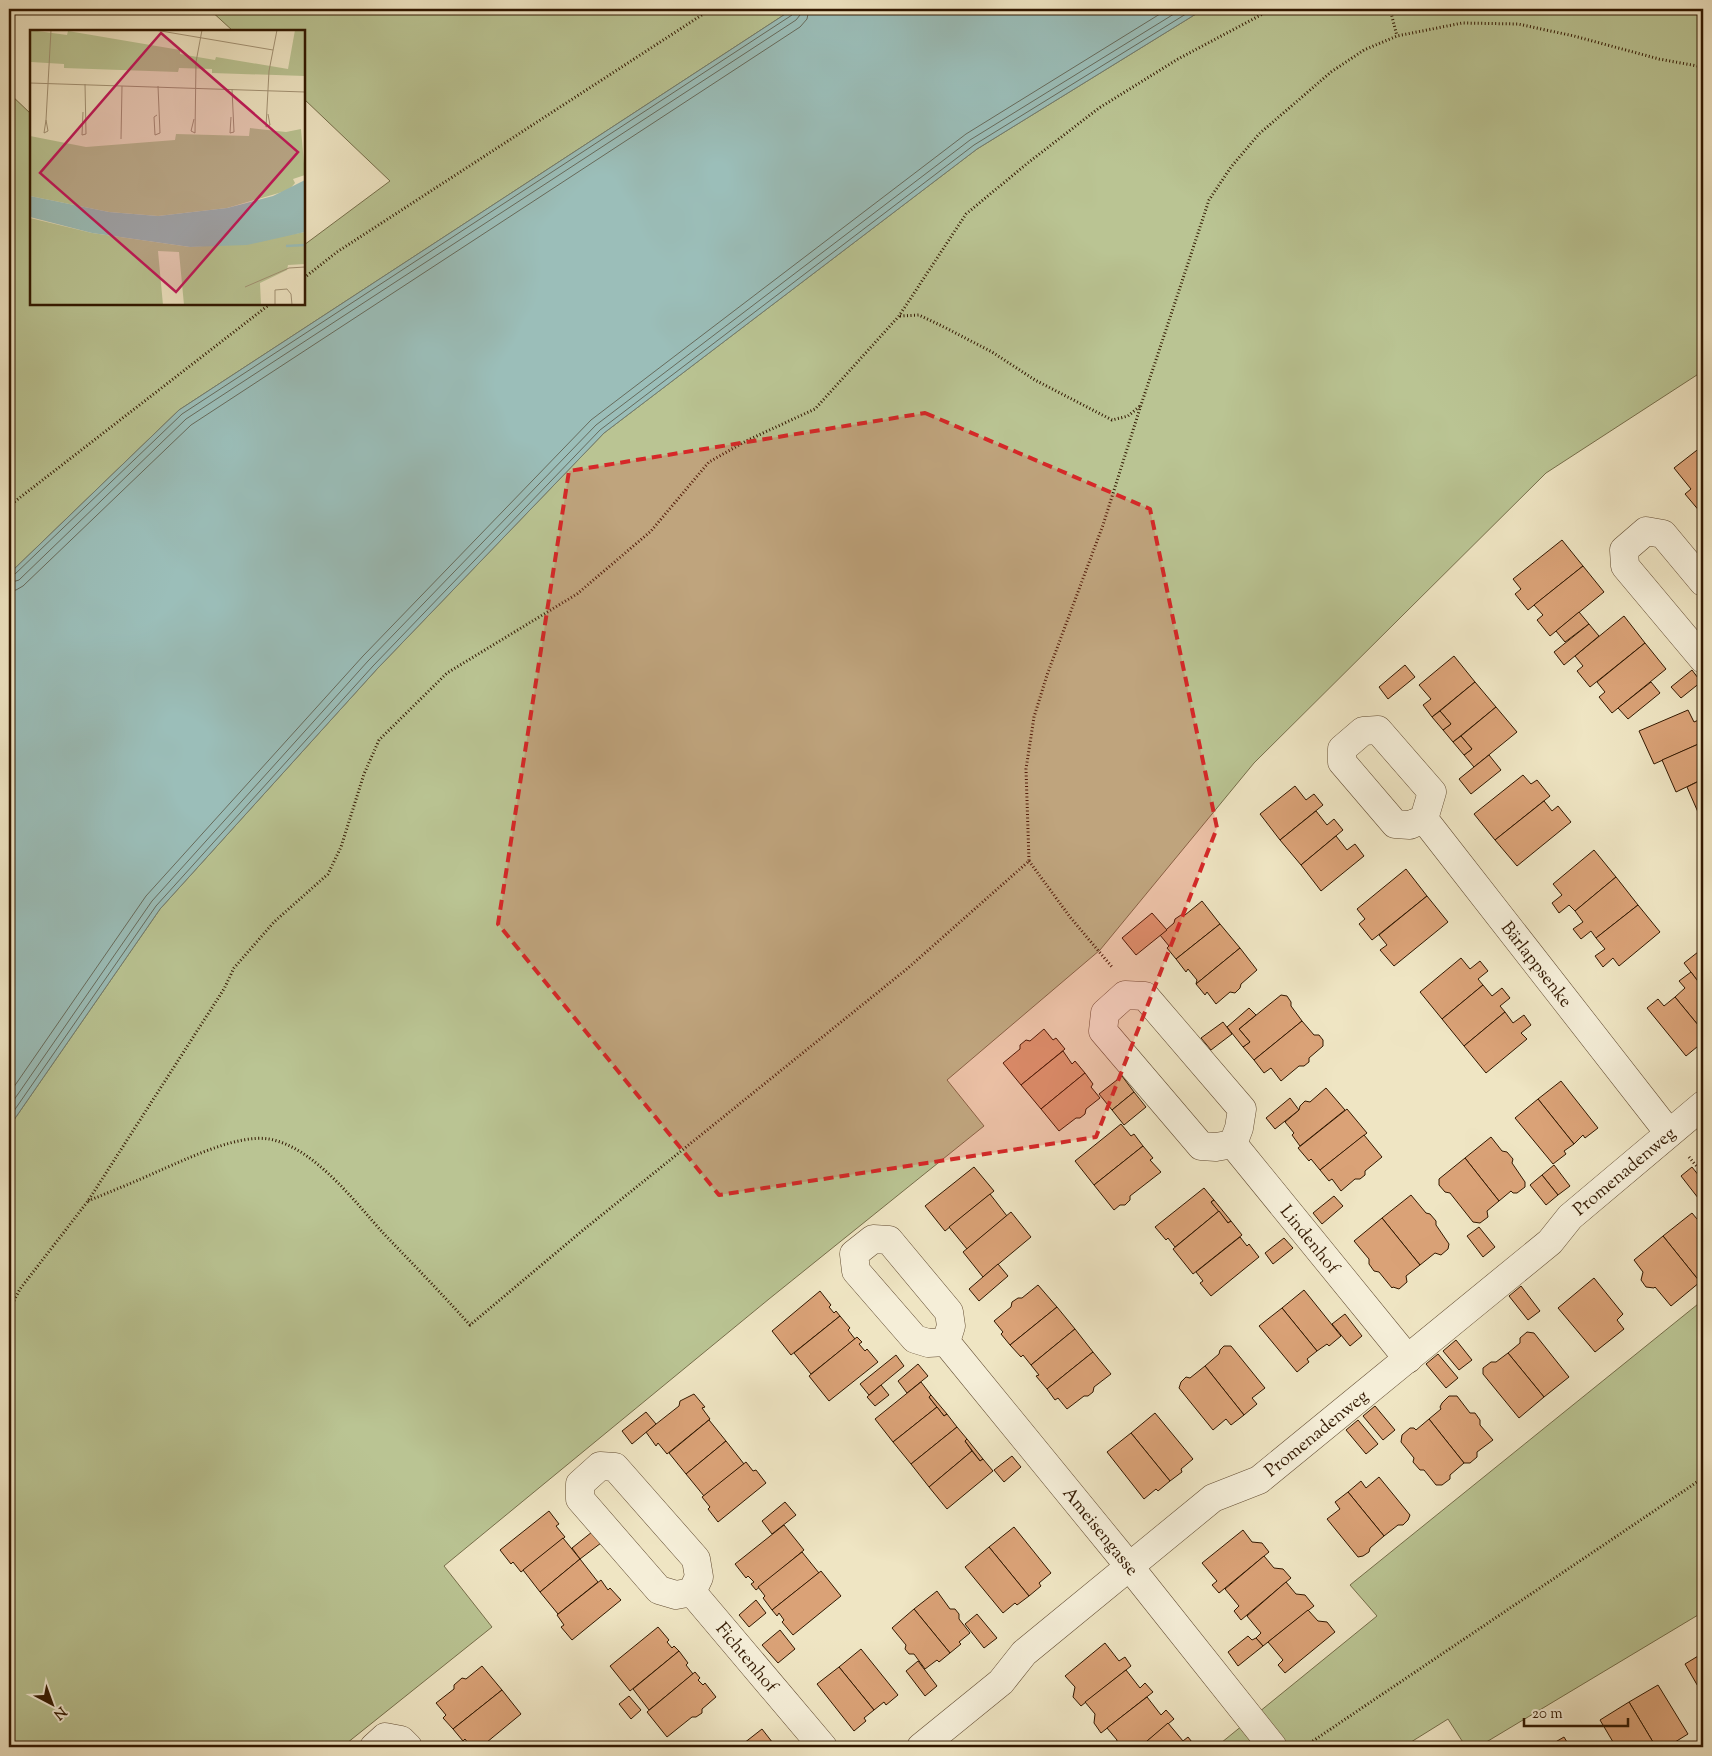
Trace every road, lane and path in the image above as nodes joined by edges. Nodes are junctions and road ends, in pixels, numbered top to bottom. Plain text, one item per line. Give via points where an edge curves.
1 (710, 9) edge
2 (1272, 9) edge
3 (1390, 9) edge
4 (1397, 36) junction
5 (1703, 67) edge
6 (305, 277) edge
7 (269, 305) edge
8 (899, 316) junction
9 (1141, 405) junction
10 (9, 506) edge
11 (1703, 582) edge
12 (1703, 659) edge
13 (1424, 819) junction
14 (1029, 861) junction
15 (1145, 996) junction
16 (1703, 1105) edge
17 (1669, 1133) junction
18 (1233, 1144) junction
19 (88, 1202) junction
20 (9, 1310) edge
21 (946, 1342) junction
22 (1408, 1359) junction
23 (1703, 1478) edge
24 (1130, 1566) junction
25 (692, 1592) junction
26 (374, 1747) edge
27 (408, 1747) edge
28 (823, 1747) edge
29 (921, 1747) edge
30 (1273, 1747) edge
31 (1304, 1747) edge

1 - 6 path via 337,252
2 - 8 path via 1099,108 1029,162 966,214
3 - 4 path
4 - 5 path via 1462,23 1518,24
4 - 9 path via 1364,50 1331,72 1259,134 1231,167 1209,200
7 - 10 path
8 - 9 path via 919,315 946,328 1112,420 1128,416
8 - 19 path via 815,409 709,462 651,531 577,594 447,673 379,740 364,774 341,847 328,874 274,922 234,968 224,989
9 - 14 path via 1103,525 1034,717 1026,769
11 - 12 street via 1662,534 1646,531 1624,550 1625,566
13 - 13 street via 1410,825 1395,824 1342,762 1342,749 1363,731 1378,730 1432,792
13 - 17 street, Bärlappsenke
14 - 15 path via 1106,961
14 - 19 path via 908,968 470,1325 345,1188 292,1147 268,1139 238,1141 203,1152
15 - 18 street via 1242,1110
15 - 18 street via 1125,995 1105,1013 1103,1032 1201,1146 1216,1148
16 - 17 street, Promenadenweg
17 - 22 street, Promenadenweg via 1570,1216 1550,1242
18 - 22 street, Lindenhof
19 - 20 path via 20,1289
21 - 21 street via 928,1343 915,1339 856,1271 854,1254 873,1239 888,1240 949,1312 951,1326
21 - 24 street, Ameisengasse
22 - 24 street, Promenadenweg via 1258,1480 1213,1498
23 - 31 path
24 - 29 street, Promenadenweg via 1024,1653 1002,1682
24 - 30 street, Ameisengasse
25 - 25 street via 676,1595 659,1590 580,1499 580,1484 600,1466 615,1467 696,1559 699,1577
25 - 28 street, Fichtenhof
26 - 27 street via 385,1738 401,1740

